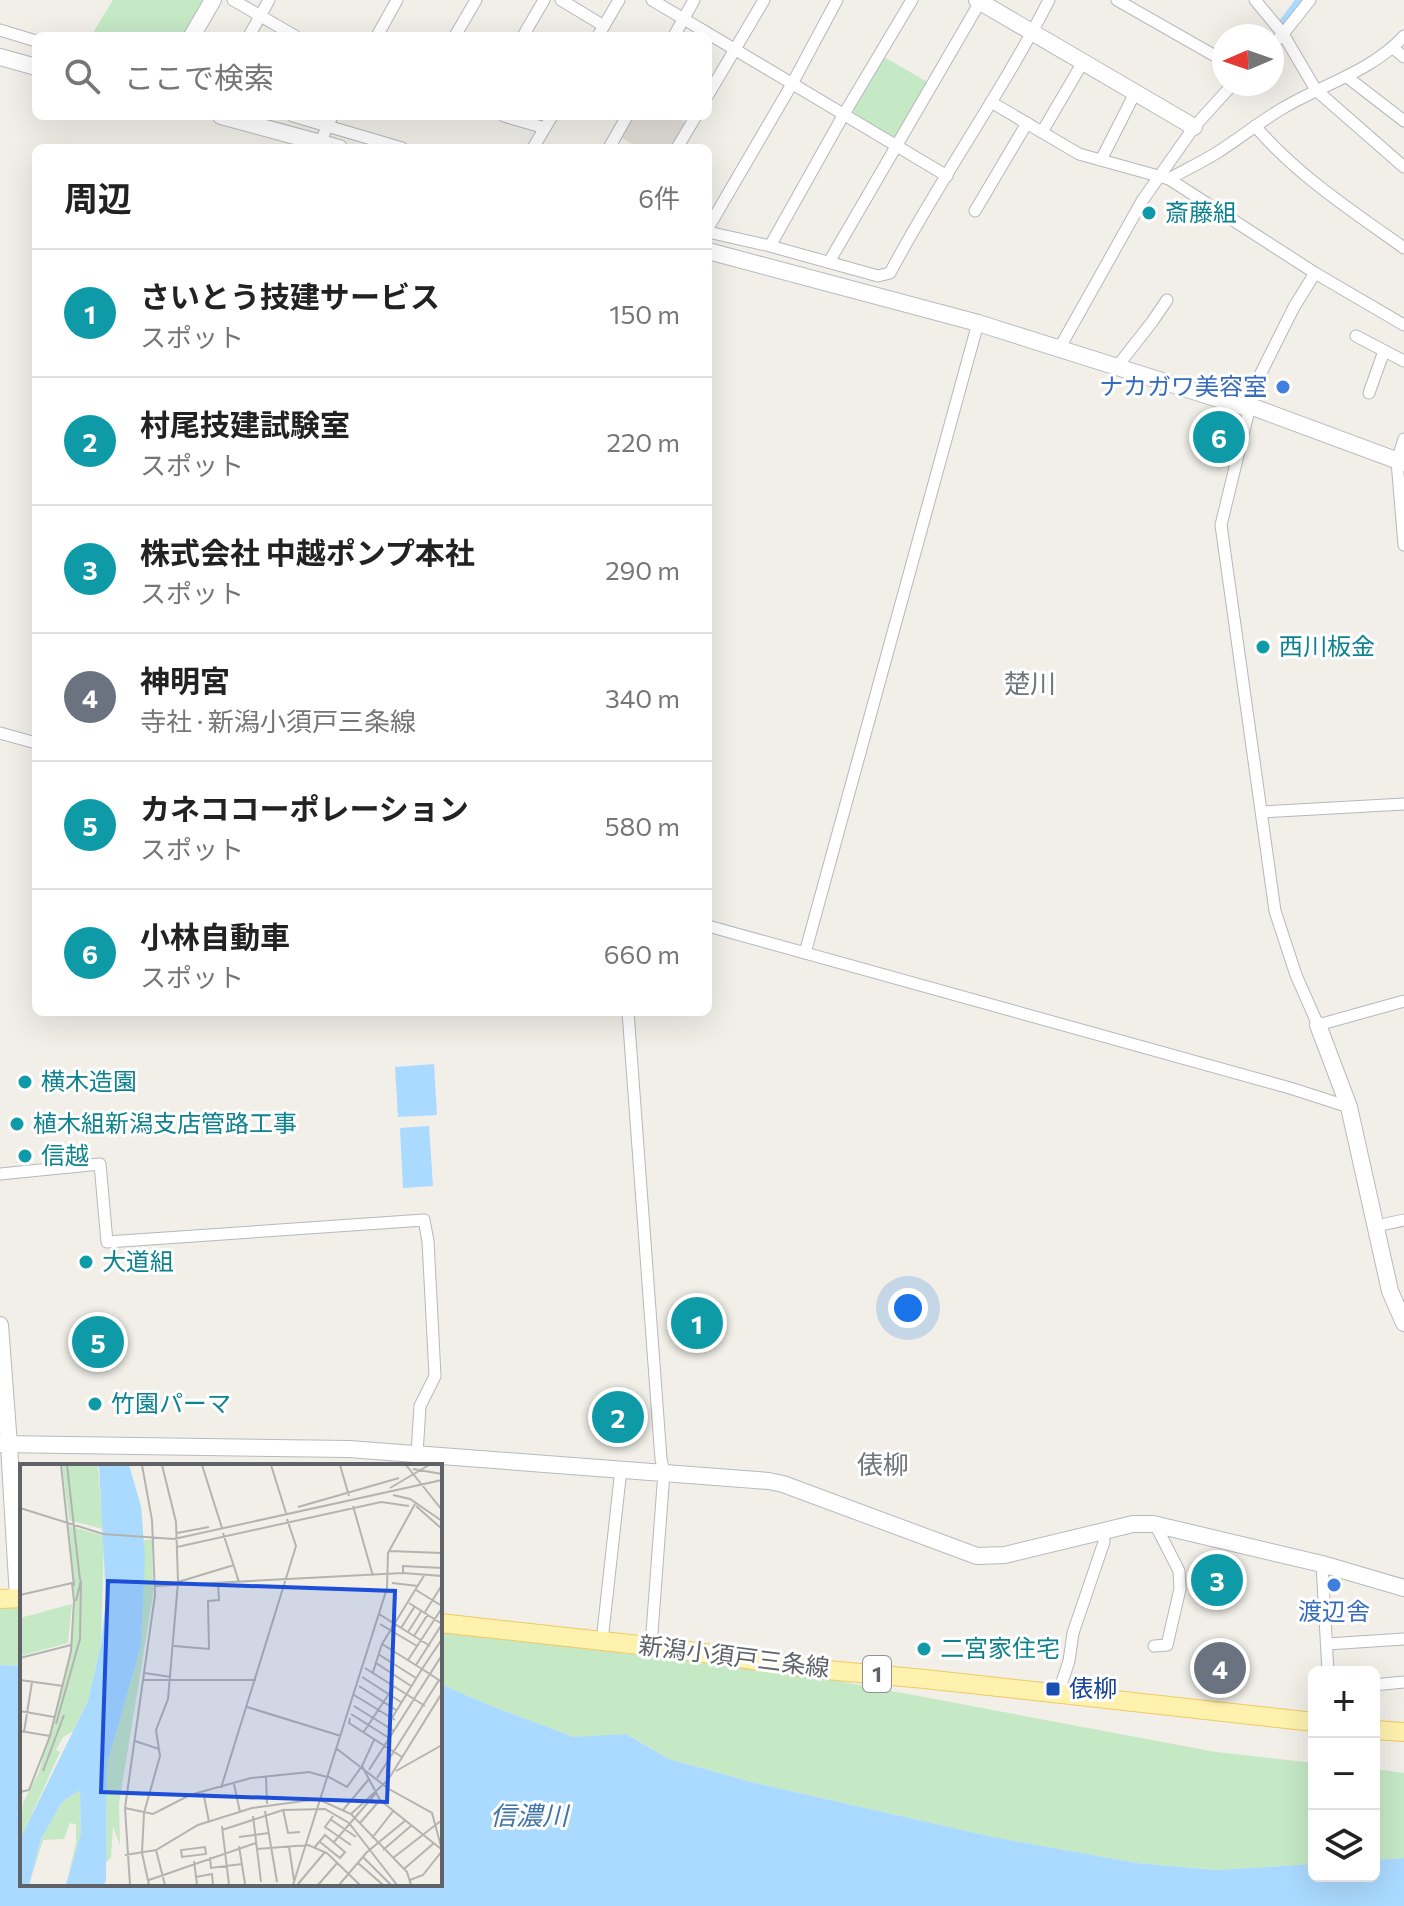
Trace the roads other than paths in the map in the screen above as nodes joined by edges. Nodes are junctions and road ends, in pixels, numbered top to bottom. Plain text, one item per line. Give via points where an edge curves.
1 (213, 0) edge
2 (233, 0) edge
3 (269, 0) edge
4 (476, 0) edge
5 (544, 0) edge
6 (561, 0) edge
7 (619, 0) edge
8 (652, 0) edge
9 (694, 0) edge
10 (764, 0) edge
11 (837, 0) edge
12 (912, 0) edge
13 (1049, 0) edge
14 (1117, 0) edge
15 (1255, 0) edge
16 (1310, 0) edge
17 (978, 1) edge
18 (392, 2) edge
19 (260, 16) junction
20 (684, 19) junction
21 (1275, 24) edge
22 (0, 30) edge
23 (601, 31) edge
24 (194, 32) edge
25 (251, 32) edge
26 (288, 32) edge
27 (379, 32) edge
28 (457, 32) edge
29 (525, 32) edge
30 (676, 32) edge
31 (705, 32) edge
32 (1032, 33) junction
33 (1284, 33) edge
34 (712, 36) edge
35 (1284, 36) edge
36 (1404, 36) edge
37 (32, 40) edge
38 (1393, 48) junction
39 (735, 50) junction
40 (1212, 54) edge
41 (0, 57) edge
42 (1404, 57) edge
43 (1083, 62) junction
44 (32, 66) edge
45 (1347, 77) junction
46 (792, 84) junction
47 (712, 88) edge
48 (1316, 90) junction
49 (1135, 93) junction
50 (1222, 96) edge
51 (991, 102) junction
52 (844, 114) junction
53 (236, 120) edge
54 (518, 120) edge
55 (550, 120) edge
56 (625, 120) edge
57 (694, 120) edge
58 (330, 121) edge
59 (1404, 121) edge
60 (1027, 123) junction
61 (1255, 126) junction
62 (1194, 127) junction
63 (545, 128) junction
64 (1042, 132) junction
65 (320, 143) junction
66 (324, 144) edge
67 (391, 144) edge
68 (535, 144) edge
69 (611, 144) edge
70 (679, 144) edge
71 (896, 146) junction
72 (1101, 160) junction
73 (1404, 167) edge
74 (947, 176) junction
75 (1164, 177) junction
76 (975, 211) dead end
77 (712, 223) edge
78 (712, 231) edge
79 (770, 246) junction
80 (1404, 248) edge
81 (712, 252) edge
82 (829, 262) junction
83 (1315, 273) junction
84 (1167, 300) dead end
85 (978, 323) junction
86 (1404, 325) edge
87 (1356, 336) dead end
88 (1059, 349) junction
89 (1384, 351) junction
90 (1404, 361) edge
91 (1116, 368) junction
92 (1369, 393) dead end
93 (1247, 406) junction
94 (1404, 439) edge
95 (1400, 462) edge
96 (1404, 545) edge
97 (0, 733) edge
98 (32, 742) edge
99 (1404, 804) edge
100 (1262, 812) junction
101 (712, 927) edge
102 (805, 953) junction
103 (1404, 1001) edge
104 (628, 1016) edge
105 (1318, 1025) junction
106 (1349, 1107) junction
107 (0, 1174) edge
108 (1404, 1220) edge
109 (1376, 1226) junction
110 (1404, 1323) edge
111 (0, 1325) edge
112 (5, 1444) edge
113 (417, 1454) junction
114 (621, 1469) junction
115 (664, 1472) junction
116 (1155, 1524) junction
117 (1103, 1531) junction
118 (1322, 1564) junction
119 (1404, 1588) edge
120 (13, 1598) edge
121 (442, 1623) edge
122 (1404, 1639) edge
123 (602, 1641) junction
124 (1327, 1644) junction
125 (651, 1646) junction
126 (1154, 1646) dead end
127 (1328, 1666) edge
128 (1404, 1682) edge
129 (1380, 1684) edge
130 (1058, 1694) junction
131 (1308, 1721) edge
132 (1380, 1730) edge
133 (1404, 1732) edge

1 - 24 street
2 - 19 street
3 - 19 street
4 - 28 street
5 - 29 street
6 - 23 street
7 - 23 street
8 - 20 street
9 - 20 street
10 - 39 street
11 - 46 street
12 - 52 street
13 - 32 street
14 - 40 street
15 - 21 street
16 - 33 street
17 - 32 street
17 - 71 street
18 - 27 street
19 - 25 street
19 - 26 street
20 - 30 street
20 - 31 street
22 - 37 street
32 - 43 street
32 - 51 street
34 - 39 street
35 - 48 street
36 - 38 street
38 - 42 street
38 - 45 street
39 - 46 street
39 - 47 street
41 - 44 street
43 - 49 street
43 - 64 street
45 - 48 street
45 - 59 street
46 - 52 street
46 - 77 street
48 - 61 street
48 - 73 street
49 - 62 street
49 - 72 street
50 - 62 street
51 - 60 street
51 - 74 street
52 - 71 street
52 - 79 street
53 - 65 street
54 - 63 street
55 - 63 street
56 - 69 street
57 - 70 street
58 - 65 street
58 - 67 street
60 - 64 street
60 - 76 street
61 - 75 street via 1217,153
61 - 80 street via 1286,160
62 - 75 street
63 - 68 street
64 - 72 street via 1079,154
65 - 66 street
71 - 74 street
71 - 82 street
72 - 75 street
74 - 82 street via 890,273 878,276
75 - 83 street
75 - 88 street via 1142,201
78 - 79 street
79 - 82 street
81 - 85 street
83 - 86 street
83 - 93 street
84 - 91 street
85 - 88 street
85 - 102 street
87 - 89 street
88 - 91 street
89 - 90 street
89 - 92 street
91 - 93 street
93 - 95 street
93 - 100 street via 1221,525
94 - 95 street
95 - 96 street
97 - 98 street
99 - 100 street
100 - 105 street via 1275,911
101 - 102 street
102 - 106 street
103 - 105 street
104 - 115 street
105 - 106 street
106 - 109 street
107 - 113 street via 100,1164 107,1242 424,1220 435,1376 420,1406
108 - 109 street
109 - 110 street via 1390,1291
111 - 112 street
112 - 113 street
112 - 120 street
113 - 114 street
114 - 115 street
114 - 123 street
115 - 117 street via 783,1484 977,1556 1005,1555
115 - 125 street
116 - 117 street
116 - 118 street
116 - 126 street via 1179,1571 1180,1589 1167,1645
117 - 130 street
118 - 119 street
118 - 124 street
121 - 123 main road, 新潟小須戸三条線 / 1
122 - 124 street
123 - 125 main road, 新潟小須戸三条線 / 1
124 - 127 street
125 - 130 main road, 新潟小須戸三条線 / 1
128 - 129 street
130 - 131 main road, 新潟小須戸三条線 / 1
132 - 133 main road

